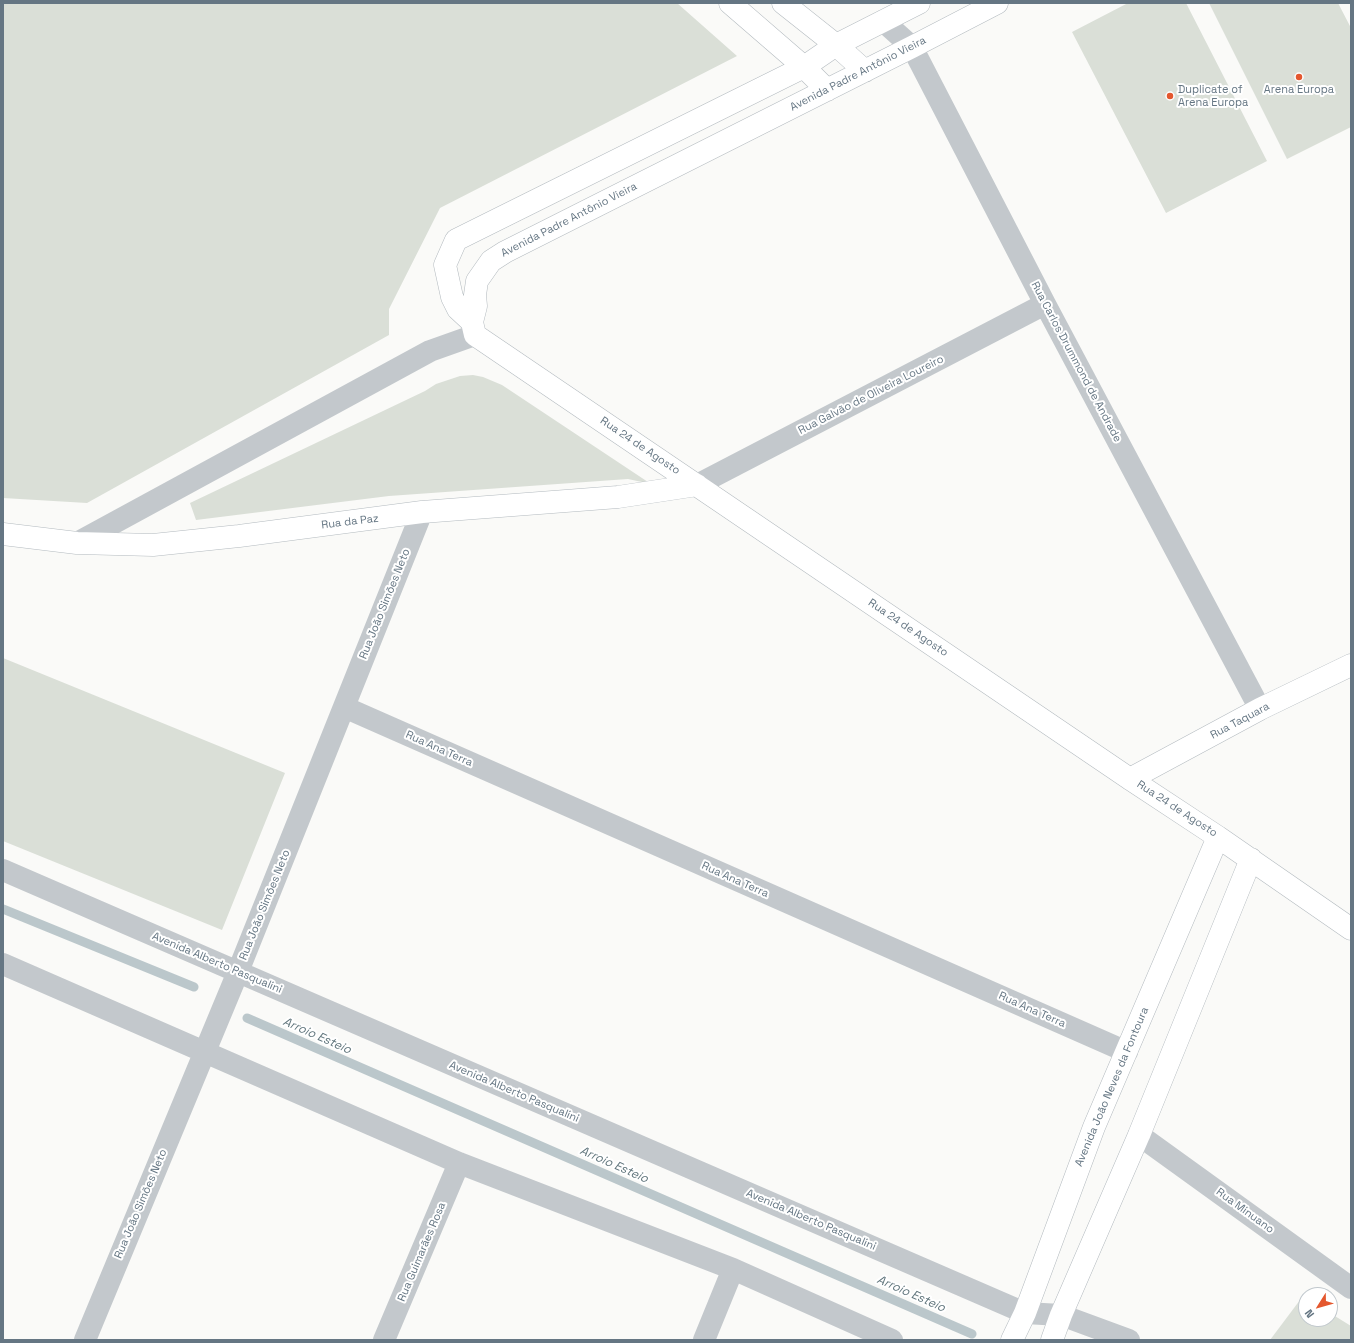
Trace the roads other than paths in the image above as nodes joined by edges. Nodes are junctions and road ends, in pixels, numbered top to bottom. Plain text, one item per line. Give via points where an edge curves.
1 (730, 3) edge
2 (783, 3) edge
3 (920, 3) edge
4 (997, 3) edge
5 (883, 21) junction
6 (836, 45) junction
7 (912, 47) junction
8 (804, 67) junction
9 (865, 71) junction
10 (827, 90) junction
11 (1045, 304) junction
12 (474, 329) junction
13 (697, 485) junction
14 (422, 512) junction
15 (3, 534) edge
16 (77, 543) junction
17 (1351, 665) edge
18 (344, 707) junction
19 (1260, 709) junction
20 (1130, 779) junction
21 (1218, 837) junction
22 (1251, 859) junction
23 (3, 870) edge
24 (1351, 929) edge
25 (3, 964) edge
26 (236, 978) junction
27 (206, 1048) junction
28 (1127, 1052) junction
29 (1139, 1135) junction
30 (459, 1163) junction
31 (733, 1269) junction
32 (1351, 1288) edge
33 (1025, 1313) junction
34 (1061, 1315) junction
35 (85, 1340) edge
36 (384, 1340) edge
37 (704, 1340) edge
38 (892, 1340) edge
39 (1012, 1340) edge
40 (1052, 1340) edge
41 (1129, 1340) edge

1 - 8 main road
2 - 6 main road
3 - 5 main road
4 - 7 main road, Avenida Padre Antônio Vieira
5 - 6 main road
5 - 7 street, Rua Carlos Drummond de Andrade
6 - 8 main road
6 - 9 main road
7 - 9 main road, Avenida Padre Antônio Vieira
7 - 11 street, Rua Carlos Drummond de Andrade
8 - 10 main road
8 - 12 main road via 456,240 445,265 452,297
9 - 10 main road, Avenida Padre Antônio Vieira
10 - 12 main road, Avenida Padre Antônio Vieira via 491,261 478,281
11 - 13 street, Rua Galvão de Oliveira Loureiro
11 - 19 street, Rua Carlos Drummond de Andrade
12 - 13 main road, Rua 24 de Agosto
12 - 16 street
13 - 14 main road, Rua da Paz via 618,497
13 - 20 main road, Rua 24 de Agosto
14 - 16 main road, Rua da Paz via 153,545
14 - 18 street, Rua João Simões Neto
15 - 16 main road, Rua da Paz
17 - 19 main road, Rua Taquara
18 - 26 street, Rua João Simões Neto
18 - 28 street, Rua Ana Terra
19 - 20 main road, Rua Taquara
20 - 21 main road, Rua 24 de Agosto
21 - 22 main road, Rua 24 de Agosto
21 - 28 main road, Avenida João Neves da Fontoura
22 - 24 main road, Rua 24 de Agosto
22 - 29 main road
23 - 26 street, Avenida Alberto Pasqualini
25 - 27 street
26 - 27 street, Rua João Simões Neto
26 - 33 street, Avenida Alberto Pasqualini
27 - 30 street
27 - 35 street, Rua João Simões Neto
28 - 33 main road, Avenida João Neves da Fontoura via 1094,1127
29 - 32 street, Rua Minuano
29 - 34 main road
30 - 31 street
30 - 36 street, Rua Guimarães Rosa
31 - 37 street
31 - 38 street
33 - 34 street
33 - 39 main road, Avenida João Neves da Fontoura
34 - 40 main road
34 - 41 street

